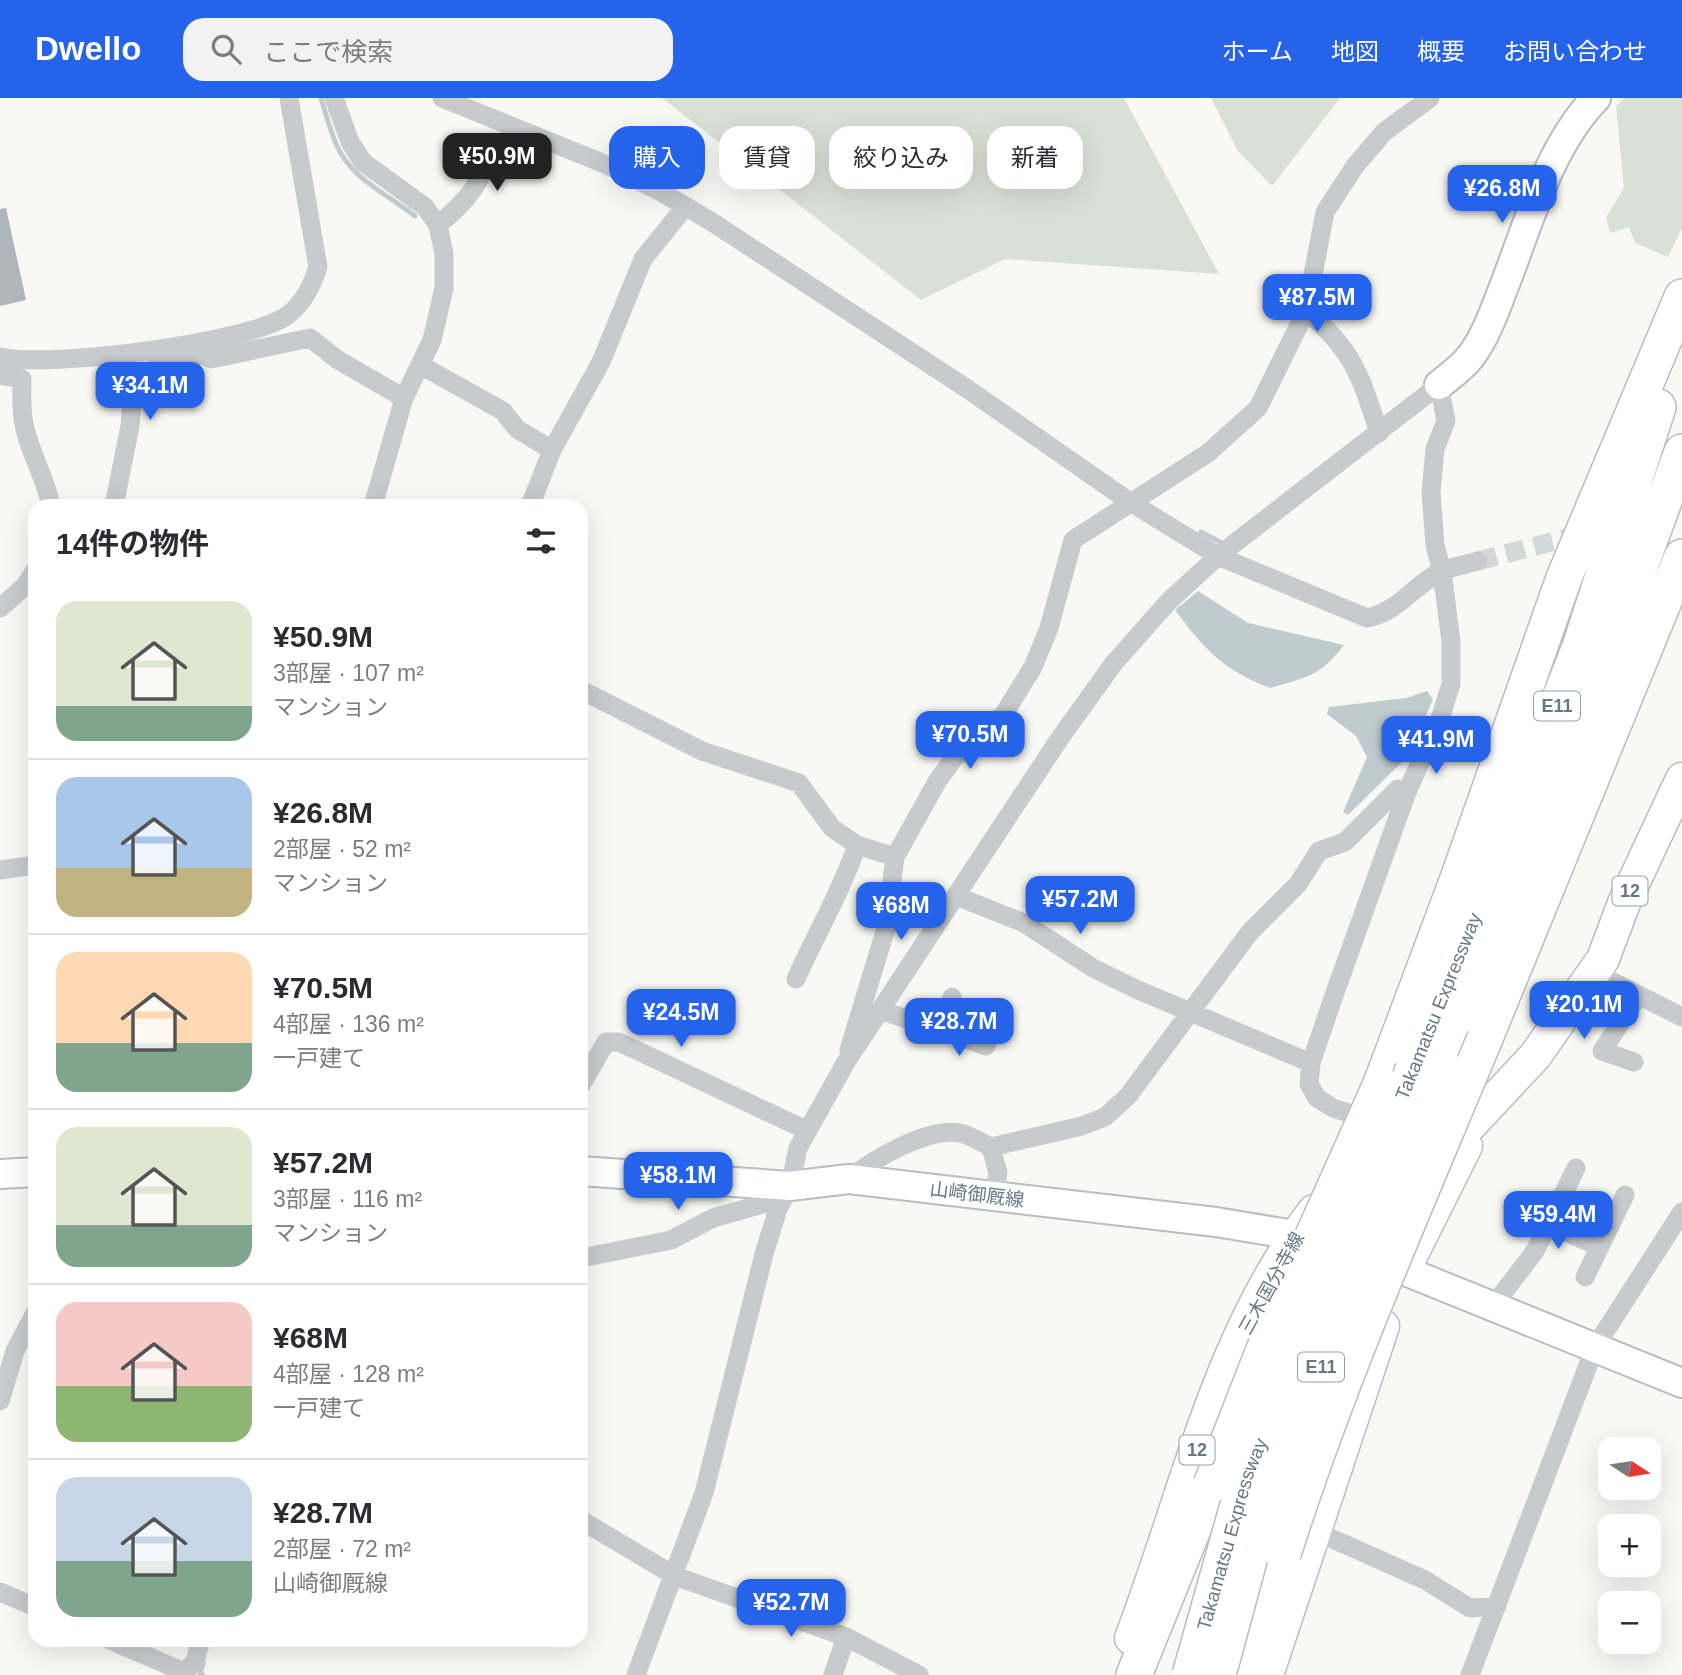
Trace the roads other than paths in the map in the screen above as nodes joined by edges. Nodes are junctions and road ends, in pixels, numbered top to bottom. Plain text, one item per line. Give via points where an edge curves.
1 (289, 98) edge
2 (334, 98) edge
3 (442, 98) edge
4 (1430, 98) edge
5 (1586, 103) edge
6 (538, 138) junction
7 (685, 206) junction
8 (438, 225) junction
9 (1682, 298) edge
10 (1306, 311) junction
11 (1682, 335) edge
12 (201, 349) junction
13 (0, 357) edge
14 (422, 366) junction
15 (0, 375) edge
16 (1439, 384) junction
17 (404, 398) junction
18 (1379, 433) junction
19 (552, 450) junction
20 (1682, 452) edge
21 (50, 499) edge
22 (115, 499) edge
23 (375, 499) edge
24 (533, 499) edge
25 (1129, 502) junction
26 (1218, 556) junction
27 (1682, 557) edge
28 (1478, 561) tunnel mouth
29 (1442, 571) junction
30 (28, 581) edge
31 (0, 608) edge
32 (588, 694) edge
33 (1682, 779) edge
34 (1407, 792) junction
35 (857, 845) junction
36 (895, 857) junction
37 (28, 865) edge
38 (0, 870) edge
39 (956, 896) junction
40 (1593, 972) junction
41 (796, 979) dead end
42 (1639, 995) junction
43 (952, 997) dead end
44 (1574, 999) junction
45 (880, 1010) junction
46 (995, 1011) dead end
47 (1189, 1011) junction
48 (1682, 1017) edge
49 (942, 1032) junction
50 (846, 1062) junction
51 (1634, 1062) dead end
52 (1311, 1063) junction
53 (1428, 1068) junction
54 (588, 1073) edge
55 (1494, 1103) junction
56 (806, 1130) junction
57 (1401, 1130) junction
58 (991, 1147) junction
59 (1576, 1168) dead end
60 (28, 1172) edge
61 (588, 1172) edge
62 (0, 1174) edge
63 (849, 1179) junction
64 (787, 1192) junction
65 (1625, 1195) dead end
66 (994, 1196) junction
67 (1682, 1212) edge
68 (1548, 1224) junction
69 (1296, 1234) junction
70 (1600, 1247) junction
71 (1370, 1256) junction
72 (588, 1257) edge
73 (1404, 1270) junction
74 (1586, 1277) dead end
75 (1493, 1306) junction
76 (28, 1327) edge
77 (1595, 1347) junction
78 (1682, 1383) edge
79 (0, 1401) edge
80 (588, 1524) edge
81 (1315, 1531) junction
82 (675, 1576) junction
83 (0, 1592) edge
84 (28, 1605) edge
85 (1497, 1606) junction
86 (846, 1637) junction
87 (125, 1647) edge
88 (199, 1647) edge
89 (183, 1673) edge
90 (911, 1673) edge
91 (636, 1675) edge
92 (833, 1675) edge
93 (1117, 1675) edge
94 (1134, 1675) edge
95 (1190, 1675) edge
96 (1218, 1675) edge
97 (1226, 1675) edge
98 (1244, 1675) edge
99 (1267, 1675) edge
100 (1470, 1675) edge

1 - 12 street via 317,247 312,288 284,318
2 - 8 street via 363,162 425,207
3 - 6 street
4 - 10 street via 1384,132 1354,166 1325,212
5 - 16 main road via 1546,180 1488,329 1470,358
6 - 7 street via 607,165
6 - 8 street via 497,143 468,200
7 - 19 street via 643,258 601,362
7 - 25 street via 966,388
8 - 14 street via 444,288
9 - 94 highway, bridge via 1564,578 1381,1084 1280,1309
10 - 18 street via 1334,334 1354,362
10 - 25 street via 1258,408 1208,453
11 - 53 highway, Takamatsu Expressway / E11 via 1580,647
12 - 13 street via 47,359
12 - 17 street via 211,359 310,338
12 - 22 street via 134,375 130,426
14 - 17 street
14 - 19 street via 503,411 517,429
15 - 21 street via 22,379 23,418
16 - 18 street
16 - 29 street via 1446,421 1435,449 1431,492
17 - 23 street
18 - 26 street
19 - 24 street
20 - 53 highway, Takamatsu Expressway / E11 via 1605,662
25 - 26 street
25 - 36 street via 1073,540 1049,628 1033,667 1004,713 943,773
26 - 29 street via 1367,618 1395,607
26 - 39 street via 1169,601 1114,663
27 - 98 highway, bridge via 1364,1325 1317,1446
28 - 29 street
29 - 34 street via 1451,684
30 - 31 street
32 - 35 street via 702,751 799,783 832,828
33 - 40 main road, 三木国分寺線 / 12 via 1603,959
34 - 47 street via 1398,789 1345,842 1319,850 1298,884 1250,932
34 - 52 street
35 - 36 street
35 - 41 street via 843,886
36 - 50 street via 886,928
37 - 38 street
39 - 45 street
39 - 47 street via 1024,923 1093,968
40 - 42 street
40 - 44 main road, 三木国分寺線 / 12
42 - 48 street
42 - 51 street via 1602,1051
43 - 49 street
44 - 55 main road, 三木国分寺線 / 12 via 1535,1056
44 - 57 main road, 三木国分寺線 / 12 via 1505,1062
45 - 49 street
45 - 50 street
46 - 49 street via 986,1046
47 - 52 street
47 - 58 street via 1128,1096 1105,1117
50 - 56 street
52 - 57 street via 1309,1084 1317,1098 1333,1108
53 - 95 highway, Takamatsu Expressway / E11, bridge via 1247,1473
53 - 96 highway, Takamatsu Expressway / E11, bridge via 1254,1542
54 - 56 street via 606,1042 619,1042
55 - 71 main road, 三木国分寺線 / 12 via 1390,1215
55 - 73 main road via 1455,1163
56 - 64 street
57 - 69 main road, 三木国分寺線 / 12 via 1360,1157
58 - 63 street via 960,1133 930,1136 873,1159
58 - 66 street via 998,1173
59 - 68 street
60 - 62 main road
61 - 64 main road, 山崎御厩線
63 - 64 main road, 山崎御厩線
63 - 66 main road, 山崎御厩線
64 - 72 street via 713,1218 671,1240
64 - 82 street via 764,1254 704,1493
65 - 70 street
66 - 69 main road, 山崎御厩線
67 - 77 street
68 - 70 street
68 - 75 street via 1535,1251
69 - 71 main road, 山崎御厩線
69 - 93 main road, 三木国分寺線 / 12 via 1266,1285 1218,1390
70 - 74 street
71 - 73 main road, 山崎御厩線
71 - 97 main road, 三木国分寺線 / 12
73 - 75 main road, 山崎御厩線
73 - 81 main road
75 - 77 main road, 山崎御厩線
76 - 79 street
77 - 78 main road, 山崎御厩線
77 - 85 street
80 - 82 street
81 - 85 street via 1425,1580 1470,1608
81 - 99 main road
82 - 86 street
82 - 91 street
83 - 84 street
85 - 100 street
86 - 90 street
86 - 92 street
87 - 89 street
88 - 89 street via 195,1661

